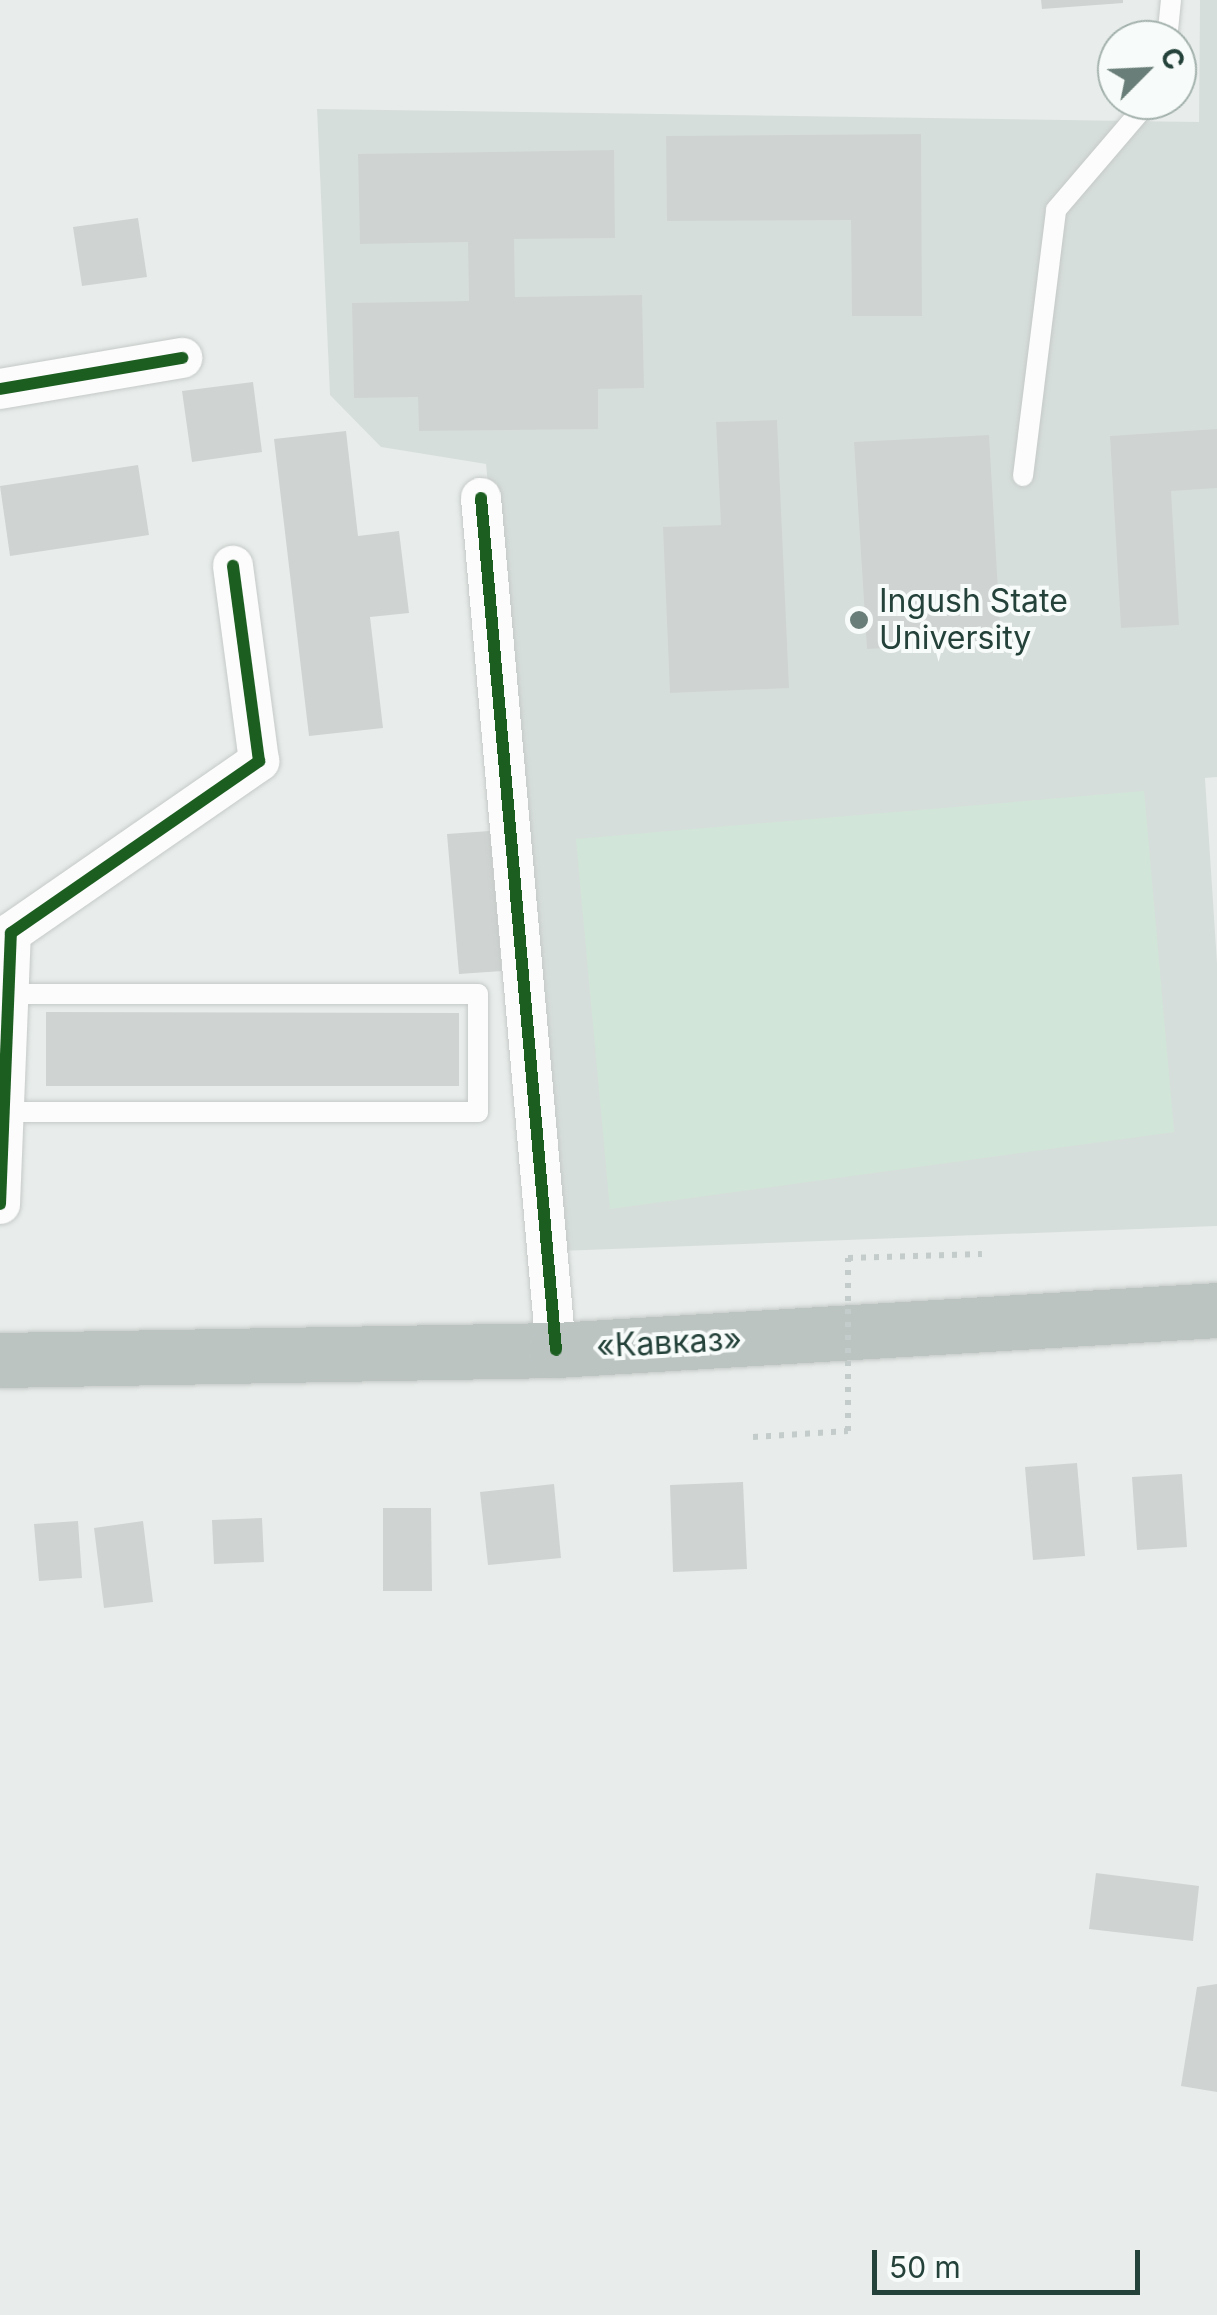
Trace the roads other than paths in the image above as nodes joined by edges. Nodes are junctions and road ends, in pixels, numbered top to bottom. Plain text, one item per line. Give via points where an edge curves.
1 (1133, 120) edge
2 (182, 358) dead end
3 (0, 389) edge
4 (1023, 476) dead end
5 (481, 498) dead end
6 (233, 566) dead end
7 (5, 1010) edge
8 (2, 1112) edge
9 (0, 1204) edge
10 (1217, 1310) edge
11 (556, 1350) junction
12 (0, 1360) edge

1 - 4 lane via 1056,210
2 - 3 street
5 - 11 street
6 - 7 street via 258,761 11,933
7 - 8 street
7 - 8 lane via 478,994 478,1112
8 - 9 street
10 - 11 highway, «Кавказ»
11 - 12 highway, «Кавказ»

